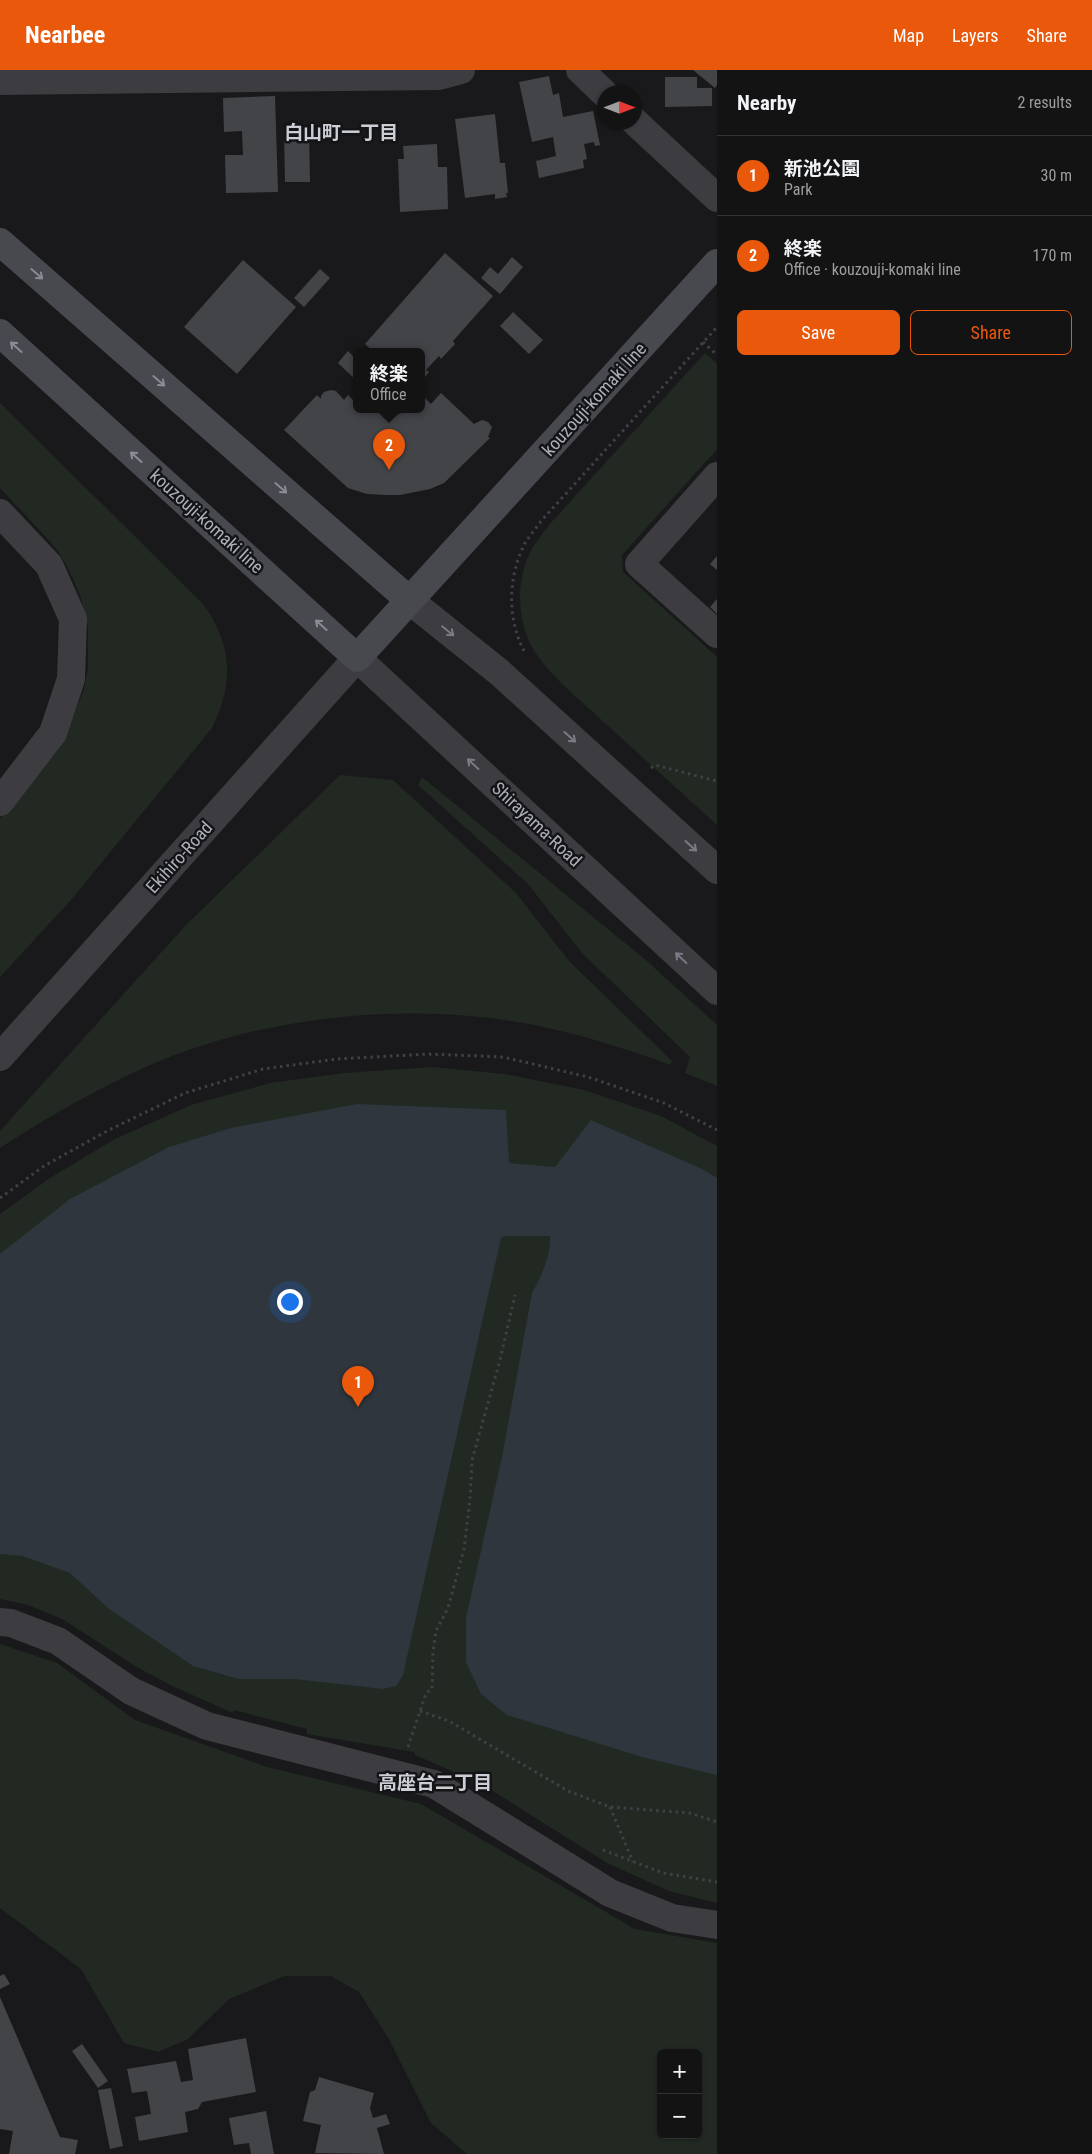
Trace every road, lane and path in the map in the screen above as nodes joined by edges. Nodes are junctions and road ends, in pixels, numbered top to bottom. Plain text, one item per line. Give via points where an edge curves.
1 (461, 70) edge
2 (580, 70) edge
3 (0, 81) edge
4 (597, 86) edge
5 (642, 128) edge
6 (717, 198) edge
7 (0, 242) edge
8 (717, 263) edge
9 (717, 327) edge
10 (0, 333) edge
11 (703, 342) junction
12 (717, 355) edge
13 (717, 476) edge
14 (0, 512) edge
15 (410, 600) junction
16 (717, 634) edge
17 (525, 654) dead end
18 (357, 658) junction
19 (646, 772) dead end
20 (717, 781) edge
21 (0, 802) edge
22 (717, 870) edge
23 (717, 991) edge
24 (0, 1057) edge
25 (717, 1130) edge
26 (0, 1198) edge
27 (515, 1295) dead end
28 (0, 1622) edge
29 (420, 1711) junction
30 (408, 1748) dead end
31 (610, 1807) junction
32 (717, 1822) edge
33 (600, 1849) dead end
34 (632, 1862) junction
35 (717, 1882) edge
36 (717, 1925) edge

1 - 3 street via 439,76
2 - 4 street
5 - 6 street
7 -> 15 main road
8 - 15 main road, kouzouji-komaki line
9 - 11 path
18 -> 10 main road, kouzouji-komaki line
11 - 12 path
11 - 17 path via 542,520 524,545 514,576 511,606 517,638
13 - 16 street via 639,564
14 - 21 street via 49,565 72,619 71,679 53,733
15 - 18 main road, kouzouji-komaki line
15 -> 22 street via 499,672
23 -> 18 street, Shirayama-Road
18 - 24 street, Ekihiro-Road
19 - 20 path via 655,765
25 - 26 path via 664,1103 588,1077 503,1058 428,1054 337,1059 263,1068 185,1093 107,1130 44,1166
27 - 29 path via 472,1460 460,1568 448,1608 436,1631 432,1689 426,1693
28 - 36 street via 58,1641 131,1691 207,1726 434,1784 610,1893 672,1918
29 - 30 path
29 - 31 path via 449,1721 568,1791
31 - 32 path via 690,1813
31 - 34 path
33 - 34 path
34 - 35 path via 663,1873

